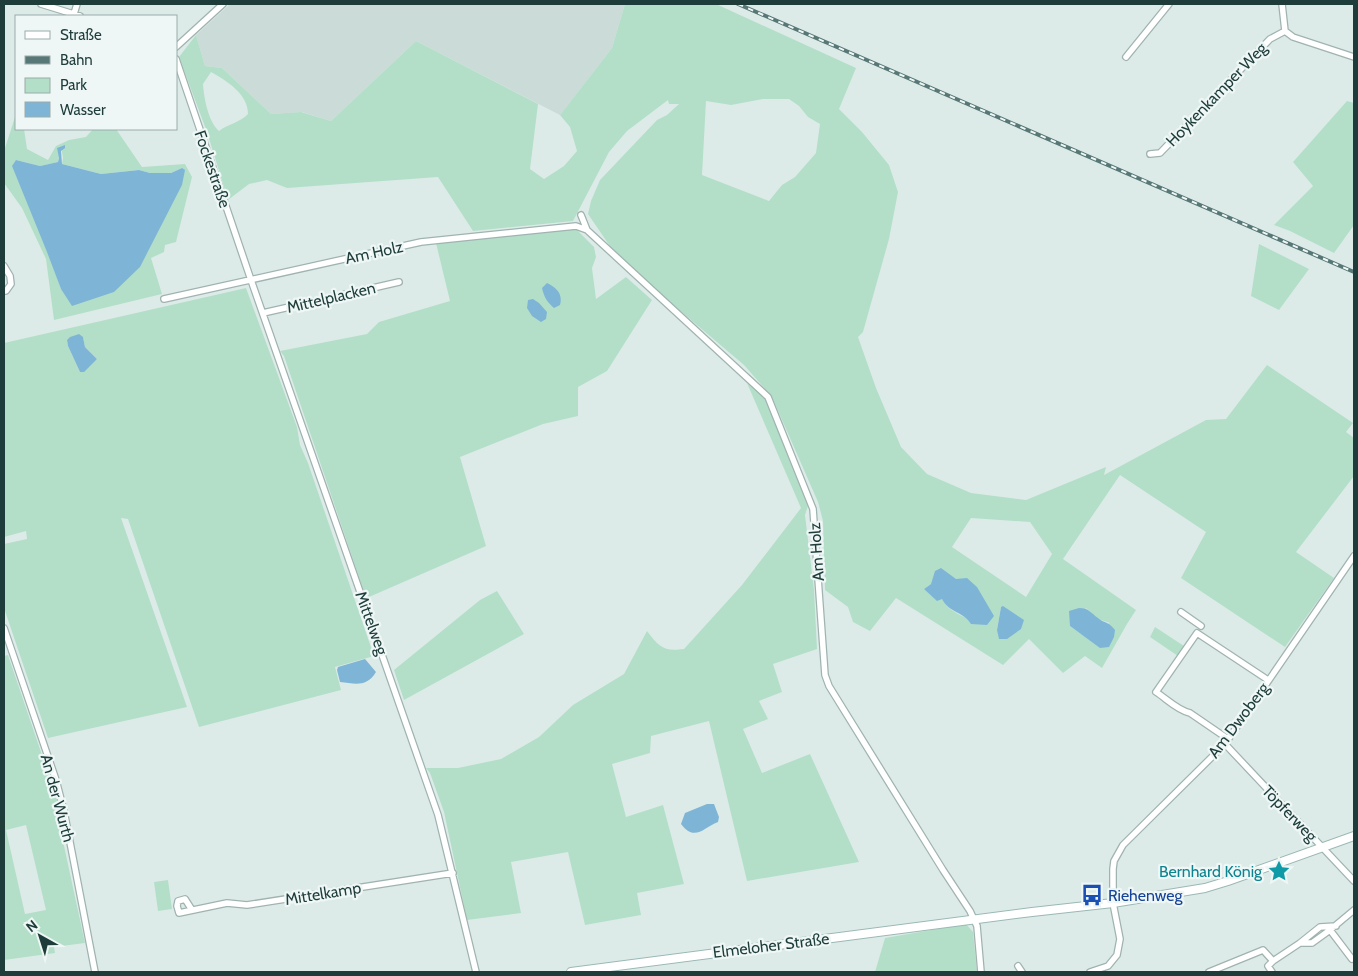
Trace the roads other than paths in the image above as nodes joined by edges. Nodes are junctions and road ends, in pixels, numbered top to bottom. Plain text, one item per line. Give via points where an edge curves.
1 (41, 4) edge
2 (78, 4) edge
3 (223, 4) edge
4 (1169, 4) edge
5 (1282, 4) edge
6 (77, 15) edge
7 (1285, 31) junction
8 (178, 45) edge
9 (1126, 57) dead end
10 (1354, 57) edge
11 (178, 65) edge
12 (1150, 154) dead end
13 (581, 215) dead end
14 (587, 230) junction
15 (4, 269) edge
16 (251, 280) junction
17 (399, 282) dead end
18 (4, 291) edge
19 (164, 299) dead end
20 (263, 313) junction
21 (1354, 556) edge
22 (1181, 612) dead end
23 (4, 628) edge
24 (1197, 633) junction
25 (1268, 680) junction
26 (1226, 742) junction
27 (1354, 836) edge
28 (1323, 848) junction
29 (453, 873) junction
30 (1354, 881) edge
31 (1113, 903) junction
32 (192, 910) dead end
33 (1354, 910) edge
34 (972, 919) junction
35 (1333, 928) junction
36 (1352, 959) dead end
37 (1273, 961) junction
38 (1018, 966) dead end
39 (94, 972) edge
40 (476, 972) edge
41 (576, 972) edge
42 (981, 972) edge
43 (1022, 972) edge
44 (1090, 972) edge
45 (1209, 972) edge
46 (1272, 972) edge

1 - 6 street
2 - 6 street
3 - 8 street
4 - 9 street
5 - 7 street
7 - 10 street via 1293,37
7 - 12 street, Hoykenkamper Weg via 1270,39 1160,153
11 - 16 street, Fockestraße
13 - 14 street, Am Holz
14 - 16 street, Am Holz via 576,226 421,242
14 - 34 street, Am Holz via 768,397 813,508 824,666 829,686
15 - 18 street via 11,284
16 - 19 street, Am Holz
16 - 20 street, Mittelweg
17 - 20 street, Mittelplacken
20 - 29 street, Mittelweg via 416,746
21 - 25 street, Am Dwoberg
22 - 24 street via 1202,624
23 - 39 street, An der Wurth via 60,796
24 - 25 street
24 - 26 street, Töpferweg via 1156,692
25 - 26 street, Am Dwoberg
26 - 28 street, Töpferweg
26 - 31 street, Am Dwoberg via 1123,845 1114,861
27 - 28 street, Elmeloher Straße
28 - 30 street, Töpferweg
28 - 31 street, Elmeloher Straße via 1211,886
29 - 32 street, Mittelkamp via 247,905 227,903
29 - 40 street, Mittelweg
31 - 34 street, Elmeloher Straße
31 - 44 street, Am Dwoberg via 1120,939 1117,955 1108,966
33 - 35 street
34 - 41 street, Elmeloher Straße
34 - 42 street via 977,926
35 - 36 street
35 - 37 street via 1320,927
37 - 45 street via 1263,950
37 - 46 street via 1268,966
38 - 43 street

